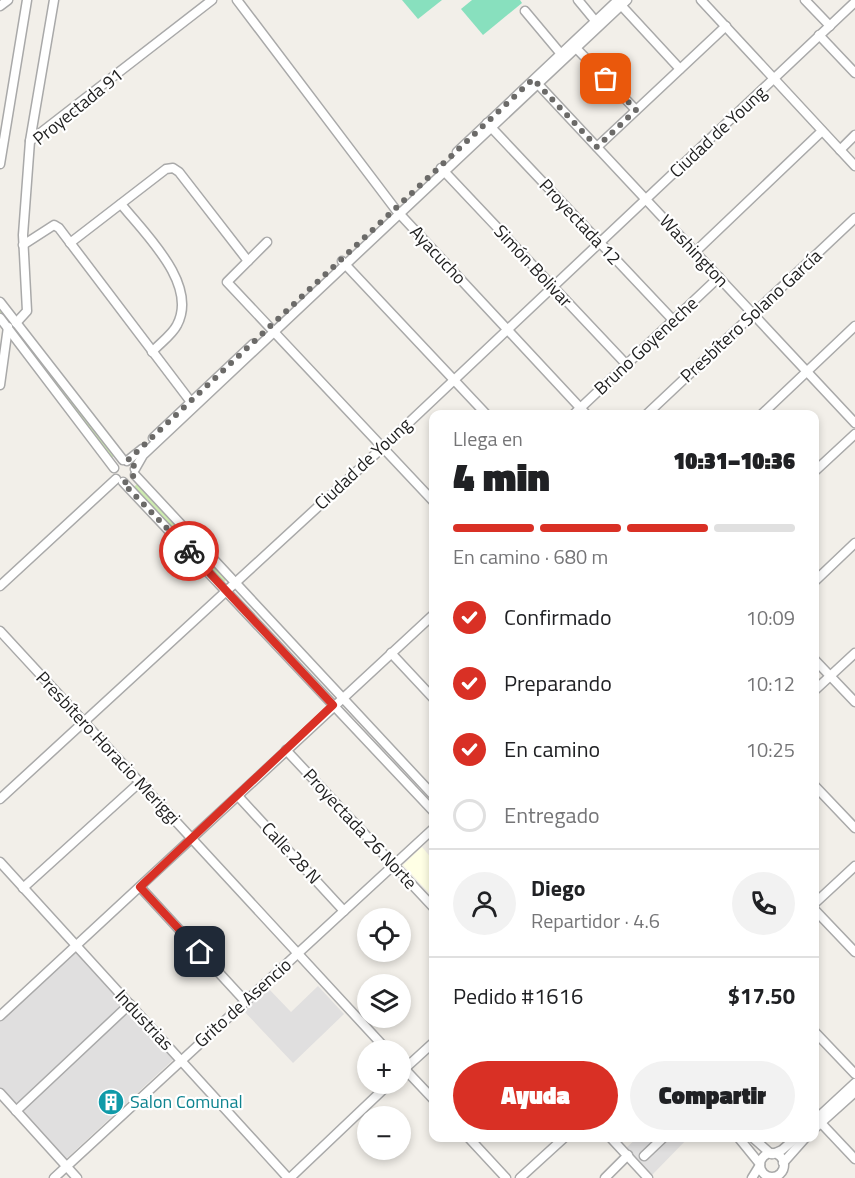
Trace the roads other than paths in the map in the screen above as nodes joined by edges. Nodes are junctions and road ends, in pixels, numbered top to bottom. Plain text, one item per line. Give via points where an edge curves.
1 (9, 0) edge
2 (27, 0) edge
3 (54, 0) edge
4 (212, 0) edge
5 (237, 0) edge
6 (578, 0) edge
7 (701, 0) edge
8 (805, 0) edge
9 (620, 2) edge
10 (855, 2) edge
11 (0, 6) edge
12 (525, 11) dead end
13 (597, 24) junction
14 (726, 26) junction
15 (830, 26) junction
16 (819, 35) junction
17 (574, 46) junction
18 (561, 54) junction
19 (680, 69) junction
20 (855, 73) edge
21 (774, 79) junction
22 (535, 82) junction
23 (636, 110) junction
24 (489, 125) junction
25 (822, 131) junction
26 (855, 135) edge
27 (30, 141) junction
28 (597, 147) junction
29 (840, 150) junction
30 (0, 164) edge
31 (855, 166) edge
32 (443, 169) junction
33 (646, 200) junction
34 (121, 204) junction
35 (398, 212) junction
36 (855, 218) edge
37 (267, 242) dead end
38 (598, 242) junction
39 (70, 243) junction
40 (23, 245) junction
41 (694, 252) junction
42 (248, 261) junction
43 (344, 263) junction
44 (719, 277) junction
45 (552, 286) junction
46 (0, 302) edge
47 (753, 314) junction
48 (0, 318) edge
49 (673, 320) junction
50 (12, 325) junction
51 (855, 326) edge
52 (507, 329) junction
53 (272, 330) junction
54 (152, 352) junction
55 (626, 364) junction
56 (807, 371) junction
57 (454, 380) junction
58 (0, 385) edge
59 (192, 404) junction
60 (482, 410) edge
61 (578, 410) edge
62 (582, 410) edge
63 (650, 410) edge
64 (766, 410) edge
65 (855, 423) edge
66 (855, 434) edge
67 (382, 448) junction
68 (125, 461) junction
69 (819, 467) edge
70 (114, 468) junction
71 (135, 472) junction
72 (120, 481) junction
73 (429, 497) edge
74 (855, 543) edge
75 (819, 577) edge
76 (233, 583) junction
77 (0, 586) edge
78 (226, 590) junction
79 (429, 619) edge
80 (0, 630) edge
81 (391, 653) junction
82 (855, 653) edge
83 (819, 664) edge
84 (831, 676) junction
85 (819, 687) edge
86 (429, 694) edge
87 (341, 698) junction
88 (855, 702) edge
89 (333, 705) junction
90 (83, 722) junction
91 (286, 750) junction
92 (139, 783) junction
93 (819, 790) edge
94 (429, 791) edge
95 (238, 796) junction
96 (0, 799) edge
97 (429, 807) edge
98 (855, 828) edge
99 (429, 833) edge
100 (192, 840) junction
101 (0, 862) edge
102 (393, 865) junction
103 (855, 866) edge
104 (140, 887) junction
105 (23, 888) junction
106 (819, 899) edge
107 (429, 903) edge
108 (344, 911) junction
109 (819, 914) edge
110 (76, 946) junction
111 (855, 952) edge
112 (297, 954) junction
113 (245, 1001) junction
114 (130, 1004) junction
115 (0, 1016) edge
116 (819, 1036) edge
117 (378, 1040) edge
118 (429, 1046) edge
119 (181, 1060) junction
120 (411, 1061) edge
121 (855, 1074) edge
122 (411, 1078) edge
123 (855, 1083) edge
124 (855, 1092) edge
125 (0, 1093) edge
126 (378, 1094) edge
127 (429, 1095) edge
128 (16, 1111) junction
129 (819, 1122) edge
130 (819, 1122) edge
131 (819, 1126) edge
132 (473, 1142) edge
133 (560, 1142) edge
134 (615, 1142) edge
135 (659, 1142) edge
136 (742, 1142) edge
137 (758, 1142) edge
138 (791, 1142) edge
139 (802, 1142) edge
140 (772, 1154) junction
141 (628, 1155) junction
142 (644, 1156) dead end
143 (855, 1159) edge
144 (760, 1165) junction
145 (783, 1165) junction
146 (66, 1166) junction
147 (54, 1178) edge
148 (77, 1178) edge
149 (289, 1178) edge
150 (506, 1178) edge
151 (520, 1178) edge
152 (605, 1178) edge
153 (648, 1178) edge
154 (752, 1178) edge
155 (771, 1178) edge
156 (791, 1178) edge

1 - 11 street
2 - 30 street
3 - 27 street
4 - 27 street, Proyectada 91
5 - 35 street, Ayacucho
6 - 13 street
7 - 14 street
8 - 15 street
9 - 13 street
9 - 19 street
10 - 15 street, Ciudad de Young
12 - 18 street
13 - 17 street
14 - 19 street
14 - 21 street
15 - 16 street, Ciudad de Young
16 - 20 street
16 - 21 street, Ciudad de Young
17 - 18 street
17 - 22 street
17 - 23 street
18 - 22 street
19 - 23 street
21 - 25 street
21 - 33 street, Ciudad de Young
22 - 24 street
22 - 28 street, Washington
23 - 28 street
24 - 32 street
24 - 38 street, Proyectada 12
25 - 29 street
25 - 41 street
26 - 29 street
27 - 40 street, Proyectada 91
28 - 33 street, Washington
29 - 31 street
32 - 35 street
32 - 45 street, Simón Bolivar
33 - 38 street, Ciudad de Young
33 - 41 street, Washington
34 - 39 street
34 - 42 street via 166,169 173,168
34 - 54 street via 179,283 179,322
35 - 43 street
35 - 52 street, Ayacucho
36 - 47 street, Presbítero Solano García
37 - 42 street
38 - 45 street, Ciudad de Young
38 - 49 street, Proyectada 12
39 - 40 street via 54,225
39 - 54 street
40 - 50 street, Proyectada 91 via 27,311
41 - 44 street, Washington
42 - 53 street via 228,282
43 - 53 street
43 - 57 street
44 - 47 street, Washington
44 - 49 street, Bruno Goyeneche
45 - 52 street, Ciudad de Young
45 - 55 street, Simón Bolivar
46 - 50 street
47 - 56 street, Washington
47 - 63 street, Presbítero Solano García
48 - 50 street
49 - 55 street, Bruno Goyeneche
50 - 58 street
50 - 68 street
50 - 70 street
51 - 56 street
52 - 57 street, Ciudad de Young
52 - 61 street, Ayacucho
53 - 59 street
53 - 67 street
54 - 59 street
55 - 62 street, Bruno Goyeneche
56 - 64 street
56 - 65 street, Washington
57 - 60 street
57 - 67 street, Ciudad de Young
59 - 68 street
59 - 71 street via 143,455
66 - 69 street
67 - 73 street
67 - 76 street, Ciudad de Young
68 - 70 street
68 - 71 street
70 - 72 street
71 - 72 street via 130,481
71 - 76 street
72 - 77 street
72 - 78 street
74 - 75 street
76 - 78 street, Ciudad de Young
76 - 87 street
78 - 89 street
78 - 90 street, Ciudad de Young
79 - 81 street
80 - 90 street, Presbítero Horacio Meriggi
81 - 86 street
81 - 87 street
82 - 84 street
83 - 84 street
84 - 85 street
84 - 88 street
87 - 89 street
87 - 94 street
89 - 91 street
89 - 97 street
90 - 92 street, Presbítero Horacio Meriggi
90 - 96 street, Ciudad de Young
91 - 95 street
91 - 102 street, Proyectada 26 Norte
92 - 100 street, Presbítero Horacio Meriggi
92 - 105 street
93 - 98 street
95 - 100 street
95 - 108 street, Calle 28 N
99 - 102 street, Grito de Asencio
100 - 104 street
100 - 112 street, Presbítero Horacio Meriggi
101 - 105 street, Industrias
102 - 107 street, Proyectada 26 Norte
102 - 108 street, Grito de Asencio
103 - 106 street
104 - 110 street
104 - 113 street
105 - 110 street, Industrias
108 - 112 street, Grito de Asencio
109 - 111 street
110 - 114 street, Industrias
110 - 115 street
112 - 113 street, Grito de Asencio
112 - 117 street, Presbítero Horacio Meriggi
113 - 119 street, Grito de Asencio
114 - 119 street, Industrias
114 - 128 street
116 - 121 street
118 - 120 street
119 - 146 street, Grito de Asencio
119 - 149 street, Industrias
122 - 127 street
123 - 129 street
124 - 130 street
125 - 128 street
126 - 149 street
128 - 146 street
131 - 143 street
132 - 150 street
133 - 151 street
134 - 141 street
135 - 142 street
136 - 144 street
137 - 140 street
138 - 140 street
139 - 145 street
140 - 144 street via 764,1157
140 - 145 street
141 - 152 street
141 - 153 street
144 - 154 street
144 - 155 street via 764,1175
145 - 155 street via 780,1173
145 - 156 street
146 - 147 street, Grito de Asencio
146 - 148 street

